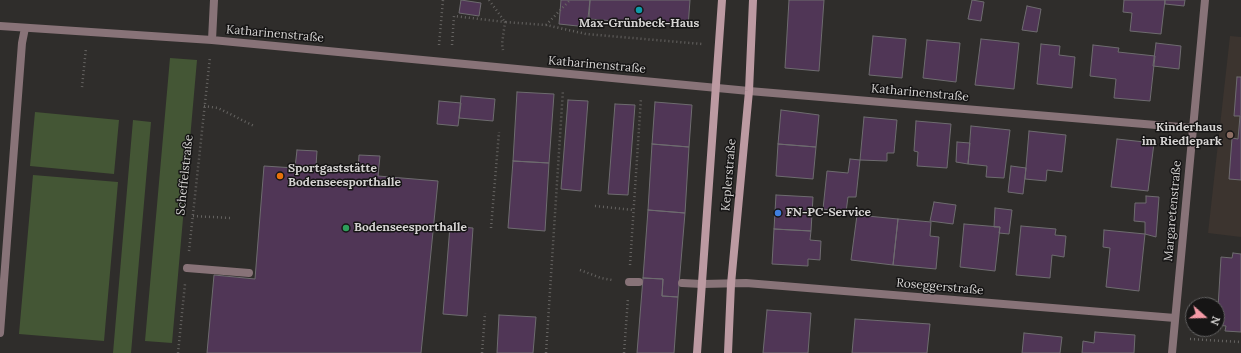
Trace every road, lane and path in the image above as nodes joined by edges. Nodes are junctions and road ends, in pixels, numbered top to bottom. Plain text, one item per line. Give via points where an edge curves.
1 (214, 0) edge
2 (443, 0) edge
3 (489, 0) edge
4 (570, 0) edge
5 (722, 0) edge
6 (753, 0) edge
7 (1205, 0) edge
8 (505, 22) junction
9 (546, 25) junction
10 (0, 26) edge
11 (24, 28) junction
12 (212, 40) junction
13 (502, 44) dead end
14 (704, 45) dead end
15 (86, 48) dead end
16 (439, 48) dead end
17 (452, 49) dead end
18 (82, 87) dead end
19 (563, 87) dead end
20 (716, 88) junction
21 (749, 91) junction
22 (641, 94) dead end
23 (204, 106) junction
24 (254, 126) dead end
25 (1192, 128) junction
26 (499, 132) dead end
27 (595, 206) dead end
28 (634, 210) junction
29 (193, 216) junction
30 (231, 218) dead end
31 (491, 228) dead end
32 (187, 268) junction
33 (580, 270) dead end
34 (249, 273) dead end
35 (629, 282) junction
36 (639, 282) dead end
37 (682, 283) dead end
38 (702, 284) junction
39 (730, 284) junction
40 (485, 313) dead end
41 (1175, 318) junction
42 (0, 333) edge
43 (1173, 338) junction
44 (1241, 342) edge
45 (178, 353) edge
46 (482, 353) edge
47 (546, 353) edge
48 (624, 353) edge
49 (697, 353) edge
50 (728, 353) edge
51 (1172, 353) edge

1 - 12 street
2 - 16 path
3 - 8 path
4 - 9 path
5 - 20 street, Keplerstraße
6 - 21 street, Keplerstraße
7 - 25 street, Margaretenstraße
8 - 9 path
8 - 13 path
8 - 17 path via 454,16
9 - 14 path via 586,34
10 - 11 street, Katharinenstraße
11 - 12 street, Katharinenstraße
11 - 42 street
12 - 20 street, Katharinenstraße
12 - 23 path, Scheffelstraße
15 - 18 path
19 - 47 path
20 - 21 street, Katharinenstraße
20 - 38 street, Keplerstraße
21 - 25 street, Katharinenstraße
21 - 39 street, Keplerstraße
22 - 28 path
23 - 24 path via 218,108
23 - 29 path, Scheffelstraße
25 - 41 street, Margaretenstraße
26 - 31 path
27 - 28 path
28 - 35 path
29 - 30 path
29 - 32 path, Scheffelstraße
32 - 34 street
32 - 45 path, Scheffelstraße
33 - 35 path via 601,278
35 - 36 street
35 - 48 path
37 - 38 street, Roseggerstraße
38 - 39 street, Roseggerstraße
38 - 49 street, Keplerstraße
39 - 41 street, Roseggerstraße via 762,284
39 - 50 street, Keplerstraße
40 - 46 path
41 - 43 street, Margaretenstraße
43 - 44 path
43 - 51 street, Margaretenstraße

